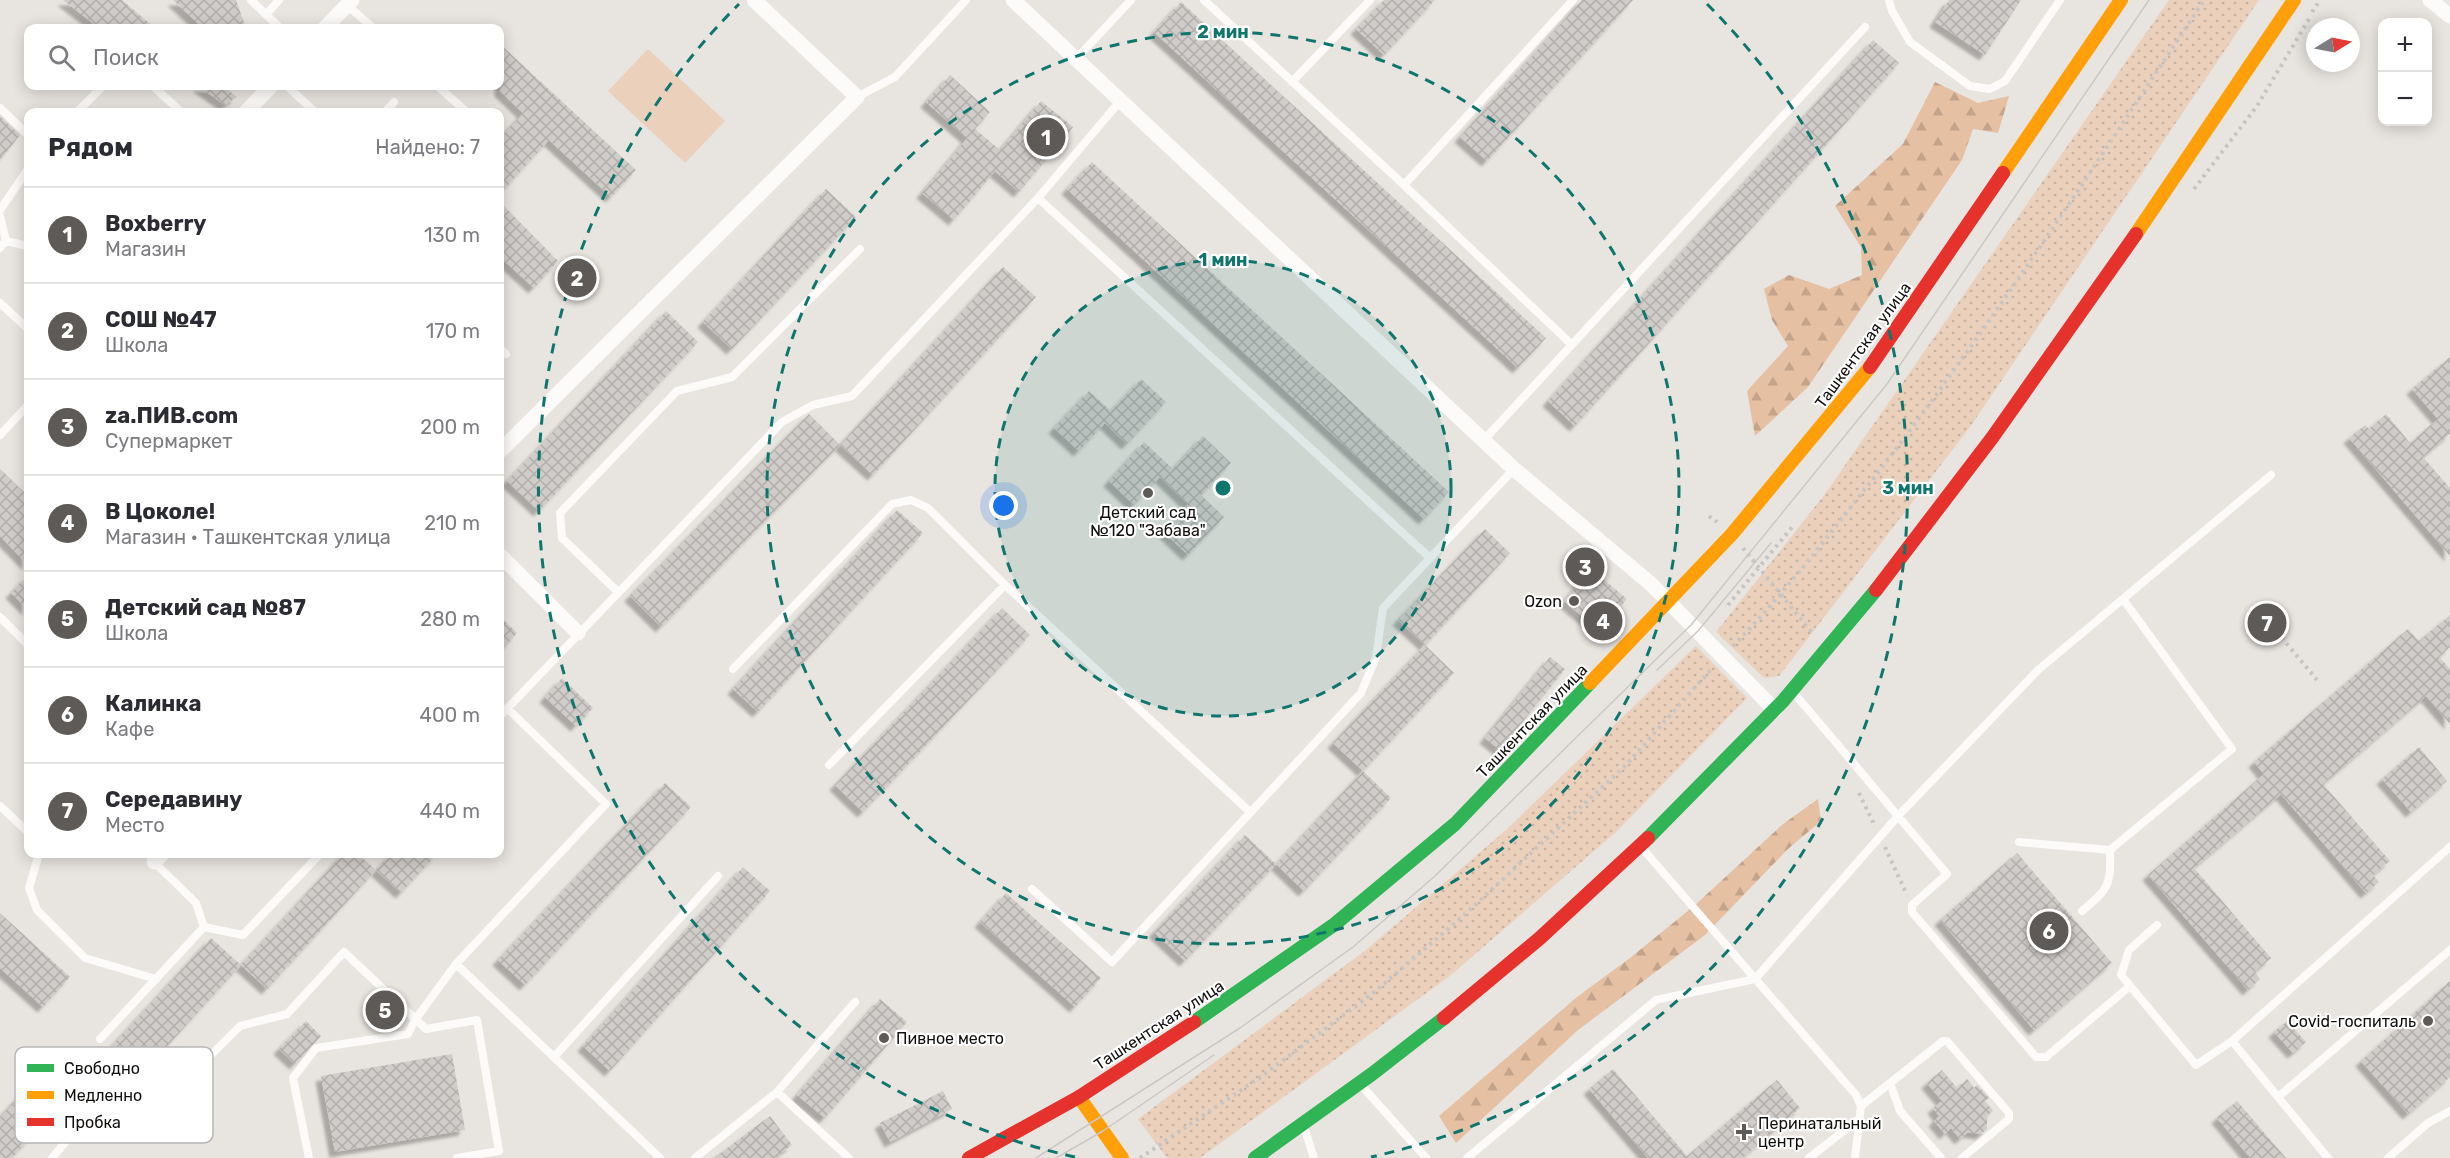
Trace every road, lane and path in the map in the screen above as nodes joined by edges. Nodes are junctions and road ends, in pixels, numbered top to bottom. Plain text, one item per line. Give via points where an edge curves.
1 (251, 0) edge
2 (279, 0) edge
3 (754, 0) edge
4 (966, 0) edge
5 (1013, 0) edge
6 (1131, 0) edge
7 (1204, 0) edge
8 (1370, 0) edge
9 (1574, 0) edge
10 (1889, 0) edge
11 (2060, 0) edge
12 (2204, 0) edge
13 (2294, 0) edge
14 (2430, 0) edge
15 (2119, 1) edge
16 (349, 2) edge
17 (266, 15) junction
18 (2450, 16) edge
19 (276, 24) edge
20 (329, 24) edge
21 (369, 24) edge
22 (1865, 27) dead end
23 (1076, 59) junction
24 (1292, 82) junction
25 (99, 90) edge
26 (157, 90) edge
27 (267, 90) edge
28 (291, 90) edge
29 (442, 90) edge
30 (857, 97) junction
31 (1121, 100) junction
32 (394, 102) dead end
33 (0, 108) edge
34 (81, 108) edge
35 (177, 108) edge
36 (250, 108) edge
37 (311, 108) edge
38 (389, 108) edge
39 (462, 108) edge
40 (24, 131) edge
41 (24, 176) edge
42 (1404, 184) junction
43 (1038, 198) junction
44 (0, 210) edge
45 (0, 216) edge
46 (3, 245) edge
47 (24, 246) edge
48 (860, 249) dead end
49 (0, 303) edge
50 (24, 325) edge
51 (1570, 344) junction
52 (24, 409) edge
53 (0, 435) edge
54 (1484, 441) junction
55 (504, 447) edge
56 (1514, 469) junction
57 (2271, 475) dead end
58 (1793, 526) dead end
59 (1740, 545) dead end
60 (1430, 557) junction
61 (504, 559) edge
62 (1760, 568) junction
63 (1005, 585) junction
64 (618, 592) junction
65 (1780, 596) junction
66 (2123, 599) junction
67 (1669, 602) junction
68 (1728, 605) dead end
69 (0, 617) edge
70 (2272, 626) dead end
71 (578, 633) junction
72 (1813, 634) dead end
73 (24, 641) edge
74 (1723, 657) junction
75 (733, 669) dead end
76 (2317, 680) dead end
77 (1792, 691) junction
78 (507, 708) junction
79 (1775, 710) junction
80 (504, 711) edge
81 (829, 765) dead end
82 (1857, 787) dead end
83 (0, 806) edge
84 (1250, 812) junction
85 (1899, 815) junction
86 (24, 828) edge
87 (1880, 836) junction
88 (2019, 842) dead end
89 (1641, 846) junction
90 (2450, 847) edge
91 (2110, 850) junction
92 (38, 858) edge
93 (158, 858) edge
94 (316, 858) edge
95 (718, 876) dead end
96 (1032, 889) dead end
97 (1910, 901) dead end
98 (2082, 912) dead end
99 (2157, 925) dead end
100 (204, 927) junction
101 (2450, 950) edge
102 (456, 964) junction
103 (1755, 979) junction
104 (156, 980) junction
105 (2130, 986) junction
106 (855, 1002) dead end
107 (415, 1020) junction
108 (100, 1039) dead end
109 (2232, 1041) junction
110 (213, 1053) edge
111 (554, 1057) junction
112 (1890, 1083) junction
113 (1360, 1084) junction
114 (777, 1092) junction
115 (1080, 1096) junction
116 (2278, 1097) junction
117 (1861, 1106) junction
118 (2450, 1111) edge
119 (1859, 1119) junction
120 (1303, 1126) junction
121 (65, 1143) edge
122 (52, 1158) edge
123 (309, 1158) edge
124 (457, 1158) edge
125 (660, 1158) edge
126 (695, 1158) edge
127 (849, 1158) edge
128 (969, 1158) edge
129 (1122, 1158) edge
130 (1139, 1158) edge
131 (1256, 1158) edge
132 (1314, 1158) edge
133 (1426, 1158) edge
134 (1467, 1158) edge
135 (1809, 1158) edge
136 (1855, 1158) edge
137 (1941, 1158) edge
138 (1962, 1158) edge
139 (2328, 1158) edge
140 (2388, 1158) edge

1 - 17 lane
2 - 17 lane
3 - 30 street
4 - 30 lane via 895,77
5 - 23 street
6 - 23 lane
7 - 24 lane
8 - 24 lane
9 - 42 lane
10 - 11 lane via 1910,42 1970,86 1990,90 2005,81
12 - 65 path via 1925,412
13 - 77 main road via 1988,445 1919,537
14 - 18 street
15 - 67 main road, Ташкентская улица via 1861,381
16 - 20 street
16 - 21 lane
17 - 19 lane
22 - 51 lane
23 - 31 street
24 - 42 lane
25 - 34 lane
26 - 35 lane
27 - 36 street
28 - 37 lane
29 - 39 lane
30 - 55 street
31 - 43 lane
31 - 54 street
32 - 38 lane
33 - 40 lane
41 - 44 lane
42 - 51 lane
43 - 60 lane
43 - 64 lane via 852,396 813,405 782,422
45 - 46 lane
46 - 47 lane
48 - 64 lane via 732,377 677,391 560,513 562,538
49 - 50 lane
51 - 54 lane
52 - 53 lane
54 - 56 street
56 - 60 lane
56 - 67 street
57 - 66 lane
58 - 62 path
59 - 62 path
60 - 84 lane via 1383,608 1376,657 1361,693
61 - 71 street
62 - 65 path
62 - 68 path
63 - 75 lane via 928,508 911,500 892,504
63 - 81 lane
63 - 84 lane
64 - 71 lane
65 - 72 path
65 - 74 path
66 - 85 lane via 2038,670
66 - 91 lane via 2232,749
67 - 74 street
67 - 115 main road, Ташкентская улица via 1455,824 1335,924 1253,983
69 - 73 lane
70 - 76 path
71 - 78 lane
74 - 79 street
74 - 130 path via 1626,765 1461,918 1373,993 1290,1055
77 - 79 main road
77 - 85 lane
78 - 80 lane
78 - 102 lane via 606,804
79 - 89 main road
82 - 87 path
83 - 86 lane
84 - 96 lane via 1112,962
85 - 87 lane
85 - 105 lane via 1947,874 1912,905 1912,912 2036,1057 2046,1057
87 - 97 path
87 - 103 lane
88 - 91 lane
89 - 103 lane
89 - 113 main road via 1492,979
90 - 109 lane
91 - 98 lane via 2111,872 2106,891
92 - 104 lane via 29,888 37,910 85,958
93 - 100 lane via 196,903
94 - 100 lane via 243,935
95 - 111 lane
99 - 105 lane via 2129,950 2121,975
100 - 104 lane
101 - 116 lane
102 - 107 lane
102 - 111 lane
103 - 117 lane via 1844,1078
103 - 134 lane via 1656,1000
104 - 108 lane
105 - 109 lane via 2196,1065
106 - 114 lane
107 - 110 lane via 344,952 287,1014 240,1026
107 - 123 lane via 408,1034 316,1048 292,1078
107 - 124 lane via 426,1029 477,1020 499,1151
109 - 116 lane
111 - 125 lane
112 - 117 lane
112 - 137 lane via 1900,1111
112 - 138 lane via 1947,1041 2009,1113 2009,1119
113 - 120 main road
113 - 133 lane
114 - 126 lane
114 - 127 lane
115 - 128 main road, Ташкентская улица
115 - 129 main road
116 - 139 lane
117 - 119 lane
118 - 140 lane via 2428,1123
119 - 135 lane
119 - 136 lane
120 - 131 main road
120 - 132 lane
121 - 122 lane

